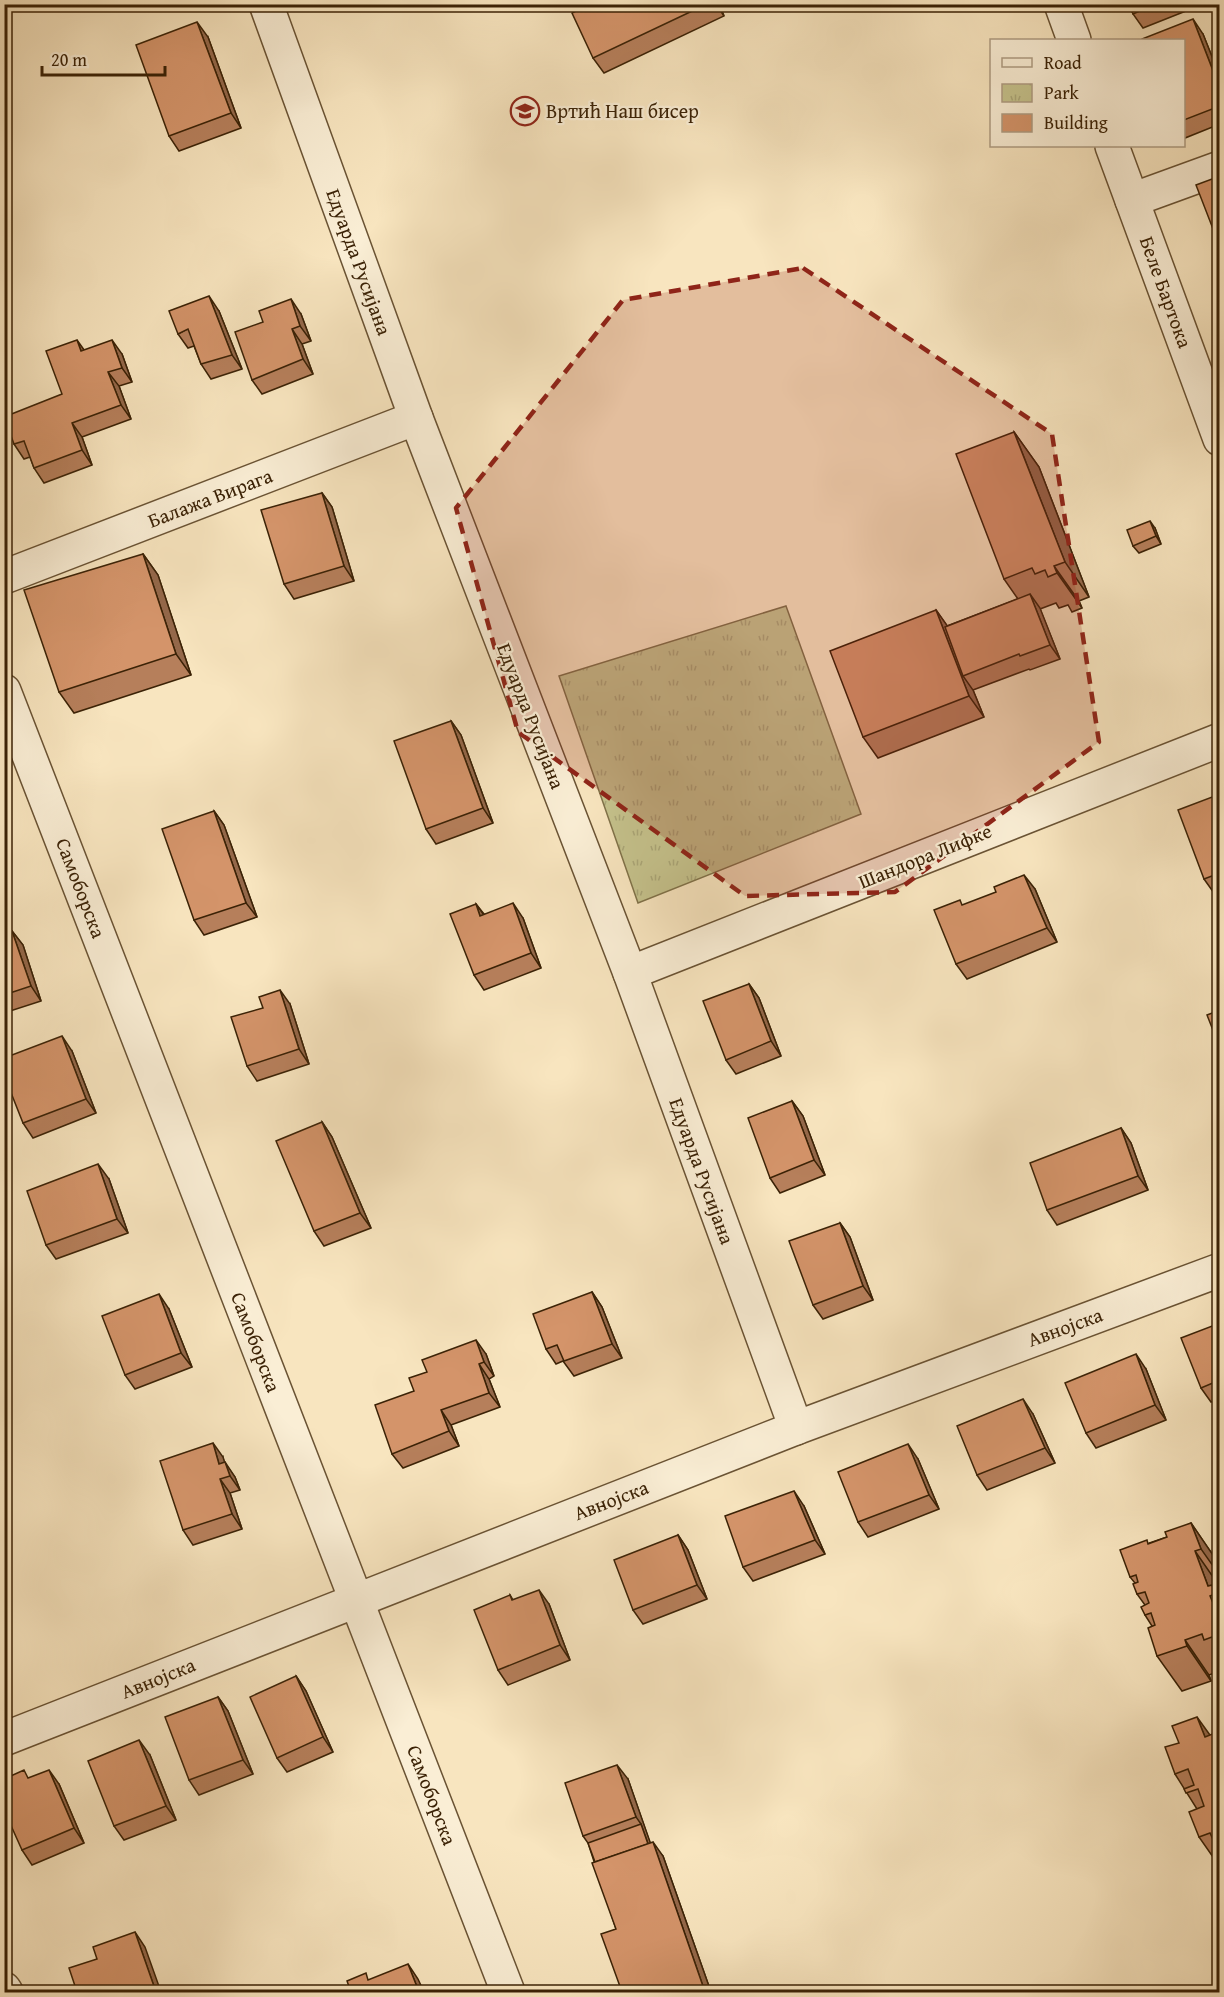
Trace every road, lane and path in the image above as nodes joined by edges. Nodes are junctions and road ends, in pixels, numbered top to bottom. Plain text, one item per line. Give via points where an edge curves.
1 (266, 4) edge
2 (1061, 4) edge
3 (1074, 39) edge
4 (1112, 147) edge
5 (1220, 168) edge
6 (1132, 200) junction
7 (416, 418) junction
8 (1220, 439) edge
9 (4, 577) edge
10 (4, 691) edge
11 (1220, 740) edge
12 (630, 973) junction
13 (1220, 1270) edge
14 (796, 1428) junction
15 (356, 1600) junction
16 (4, 1739) edge
17 (508, 1992) edge

1 - 7 street, Едуарда Русијана
2 - 3 street
4 - 6 street, Беле Бартока
5 - 6 street
6 - 8 street, Беле Бартока
7 - 9 street, Балажа Вирага
7 - 12 street, Едуарда Русијана
10 - 15 street, Самоборска
11 - 12 street, Шандора Лифке
12 - 14 street, Едуарда Русијана
13 - 14 street, Авнојска
14 - 15 street, Авнојска
15 - 16 street, Авнојска
15 - 17 street, Самоборска

